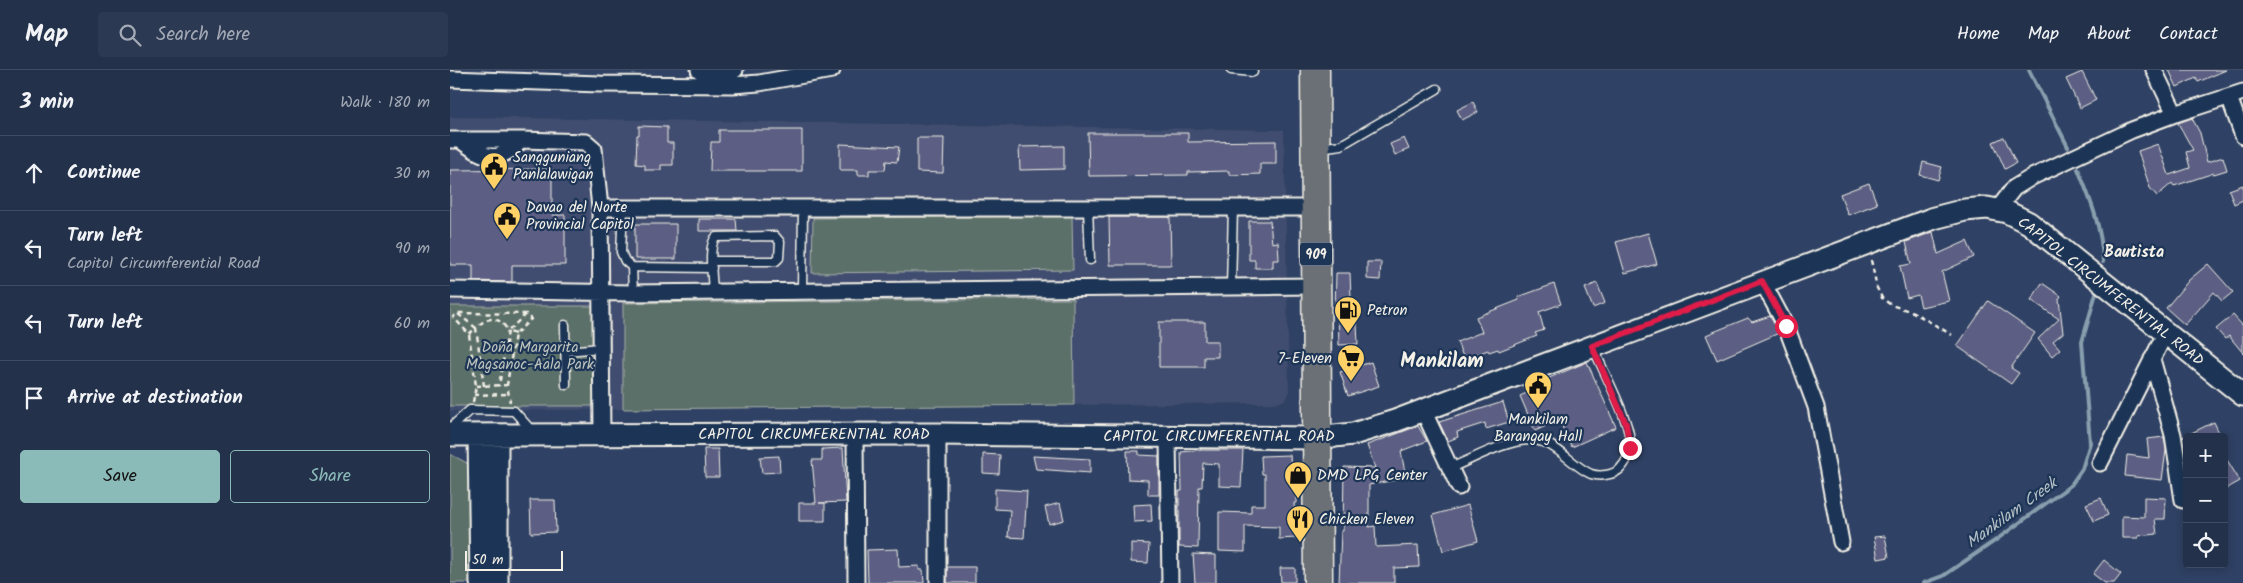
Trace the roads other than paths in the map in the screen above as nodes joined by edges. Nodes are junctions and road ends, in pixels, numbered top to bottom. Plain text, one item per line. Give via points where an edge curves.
1 (699, 70) edge
2 (734, 70) edge
3 (832, 70) edge
4 (1231, 70) edge
5 (1315, 70) edge
6 (2154, 70) edge
7 (1253, 72) dead end
8 (450, 79) edge
9 (1437, 89) dead end
10 (2236, 95) edge
11 (2175, 114) junction
12 (2243, 136) edge
13 (455, 140) edge
14 (1315, 148) junction
15 (600, 208) junction
16 (623, 208) junction
17 (804, 208) junction
18 (1088, 208) junction
19 (1232, 208) junction
20 (1316, 208) junction
21 (1998, 210) junction
22 (1090, 260) dead end
23 (712, 264) junction
24 (632, 267) junction
25 (1762, 281) junction
26 (1317, 286) junction
27 (1231, 288) junction
28 (450, 290) edge
29 (802, 292) junction
30 (713, 293) junction
31 (601, 294) junction
32 (632, 294) junction
33 (565, 325) dead end
34 (2165, 334) junction
35 (1592, 346) junction
36 (601, 348) junction
37 (566, 351) junction
38 (2152, 359) junction
39 (566, 385) dead end
40 (2243, 395) edge
41 (1423, 410) junction
42 (450, 428) edge
43 (938, 434) junction
44 (450, 435) edge
45 (488, 435) junction
46 (536, 435) junction
47 (602, 435) junction
48 (855, 435) junction
49 (1168, 438) junction
50 (1316, 438) junction
51 (2100, 463) dead end
52 (1450, 468) junction
53 (1459, 487) dead end
54 (2183, 500) dead end
55 (1842, 542) dead end
56 (481, 583) edge
57 (498, 583) edge
58 (856, 583) edge
59 (938, 583) edge
60 (1170, 583) edge
61 (1318, 583) edge

1 - 2 street
3 - 8 street via 733,85
4 - 7 lane
5 - 14 highway, 909
6 - 11 street
9 - 14 lane via 1341,144
10 - 11 street
10 - 12 street
11 - 21 street via 2132,130 2023,182 2007,195
13 - 15 street via 479,154 491,156 504,155 522,140 586,142 592,145 596,157
14 - 20 highway, 909
15 - 16 street
15 - 31 street
16 - 17 street
16 - 24 lane via 621,252
17 - 18 street
17 - 29 lane
18 - 19 street
18 - 22 lane
19 - 20 street
19 - 27 lane
20 - 26 highway, 909
21 - 25 main road, CAPITOL CIRCUMFERENTIAL ROAD via 1978,208 1950,213
21 - 34 main road, CAPITOL CIRCUMFERENTIAL ROAD via 2029,223
23 - 23 lane via 776,262 779,239 775,236 720,235 712,242
23 - 24 lane
23 - 30 lane
24 - 32 lane
25 - 35 main road, CAPITOL CIRCUMFERENTIAL ROAD
25 - 55 street via 1786,326 1816,408
26 - 27 street
26 - 50 highway, 909
27 - 29 street
28 - 31 street
29 - 30 street
30 - 32 street
31 - 32 street
31 - 36 street
33 - 37 lane
34 - 38 street
34 - 40 main road, CAPITOL CIRCUMFERENTIAL ROAD
35 - 41 main road, CAPITOL CIRCUMFERENTIAL ROAD
35 - 52 lane via 1630,439 1625,464 1617,472 1593,475 1543,441 1529,440
36 - 37 lane
36 - 47 street
37 - 39 lane
38 - 51 street
38 - 54 street via 2173,436
41 - 50 main road, CAPITOL CIRCUMFERENTIAL ROAD via 1360,432
41 - 52 street
42 - 46 lane via 470,410 514,411
43 - 48 main road, CAPITOL CIRCUMFERENTIAL ROAD
43 - 49 main road, CAPITOL CIRCUMFERENTIAL ROAD
43 - 59 street
44 - 45 main road, CAPITOL CIRCUMFERENTIAL ROAD
45 - 46 main road, CAPITOL CIRCUMFERENTIAL ROAD
45 - 56 main road
45 - 57 main road
46 - 47 main road, CAPITOL CIRCUMFERENTIAL ROAD
47 - 48 main road, CAPITOL CIRCUMFERENTIAL ROAD
48 - 58 street
49 - 50 main road, CAPITOL CIRCUMFERENTIAL ROAD
49 - 60 street
50 - 61 highway, 909
52 - 53 street

